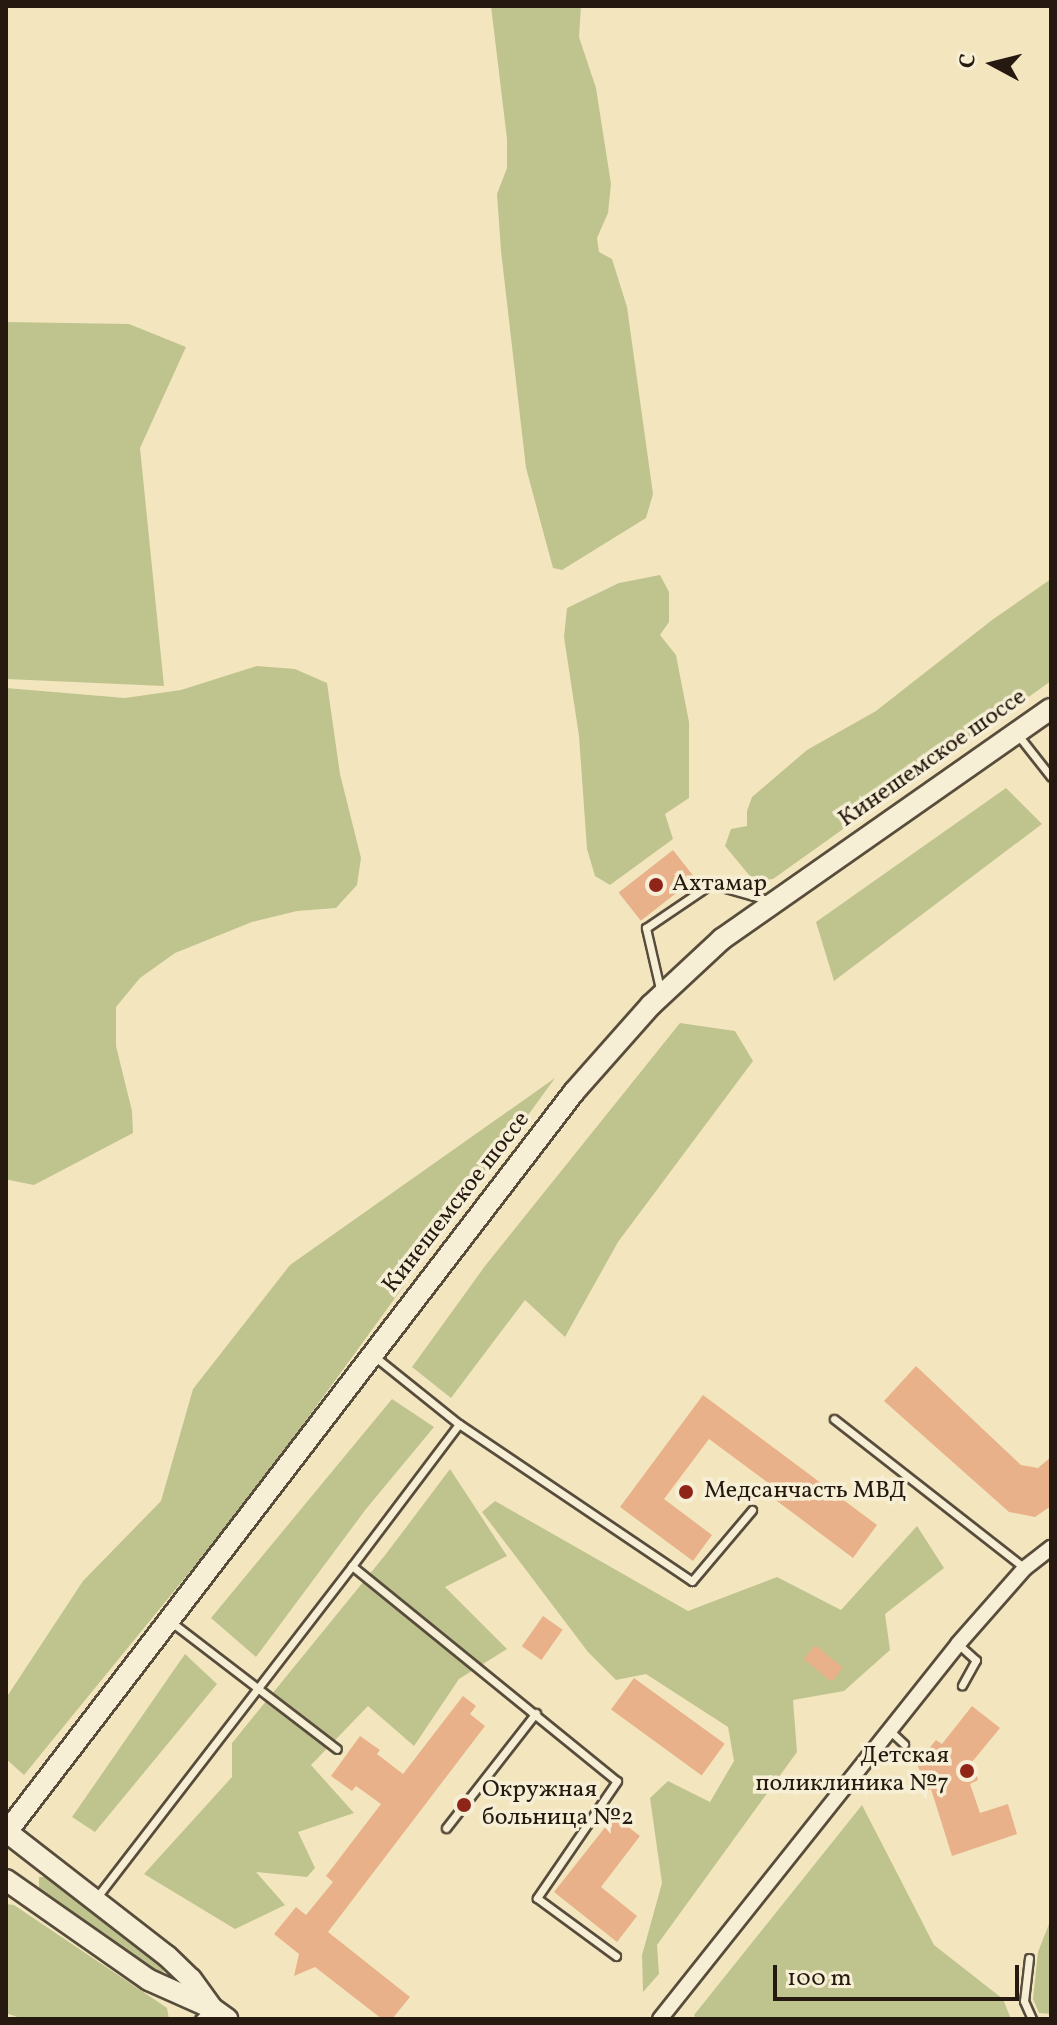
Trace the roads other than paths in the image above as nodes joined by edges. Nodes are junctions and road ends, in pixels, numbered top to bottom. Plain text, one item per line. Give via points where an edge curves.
1 (1051, 709) edge
2 (1016, 733) junction
3 (1051, 777) edge
4 (773, 901) junction
5 (661, 995) junction
6 (373, 1355) junction
7 (834, 1419) dead end
8 (459, 1424) junction
9 (752, 1510) dead end
10 (1051, 1548) edge
11 (352, 1566) junction
12 (1025, 1568) junction
13 (169, 1620) junction
14 (958, 1644) junction
15 (962, 1685) dead end
16 (258, 1689) junction
17 (536, 1713) junction
18 (888, 1729) junction
19 (904, 1744) dead end
20 (337, 1749) dead end
21 (446, 1828) dead end
22 (6, 1832) edge
23 (6, 1880) edge
24 (95, 1899) junction
25 (616, 1956) dead end
26 (1029, 1958) dead end
27 (213, 2015) edge
28 (660, 2019) edge
29 (1032, 2019) edge

1 - 2 main road, Кинешемское шоссе
2 - 3 lane
2 - 4 main road, Кинешемское шоссе
4 - 5 main road, Кинешемское шоссе
4 - 5 lane via 711,884 646,928
5 - 6 main road, Кинешемское шоссе via 574,1092
6 - 8 lane
6 - 13 main road, Кинешемское шоссе
7 - 12 lane
8 - 9 lane via 692,1581
8 - 11 lane
10 - 12 street
11 - 16 lane
11 - 17 lane
12 - 14 street
13 - 16 lane
13 - 22 main road, Кинешемское шоссе
14 - 15 lane via 976,1660
14 - 18 street
16 - 20 lane
16 - 24 lane
17 - 21 lane
17 - 25 lane via 617,1781 537,1898
18 - 19 lane
18 - 28 street
22 - 24 main road
23 - 27 main road via 149,1980
24 - 27 main road via 191,1979
26 - 29 lane via 1024,2001

